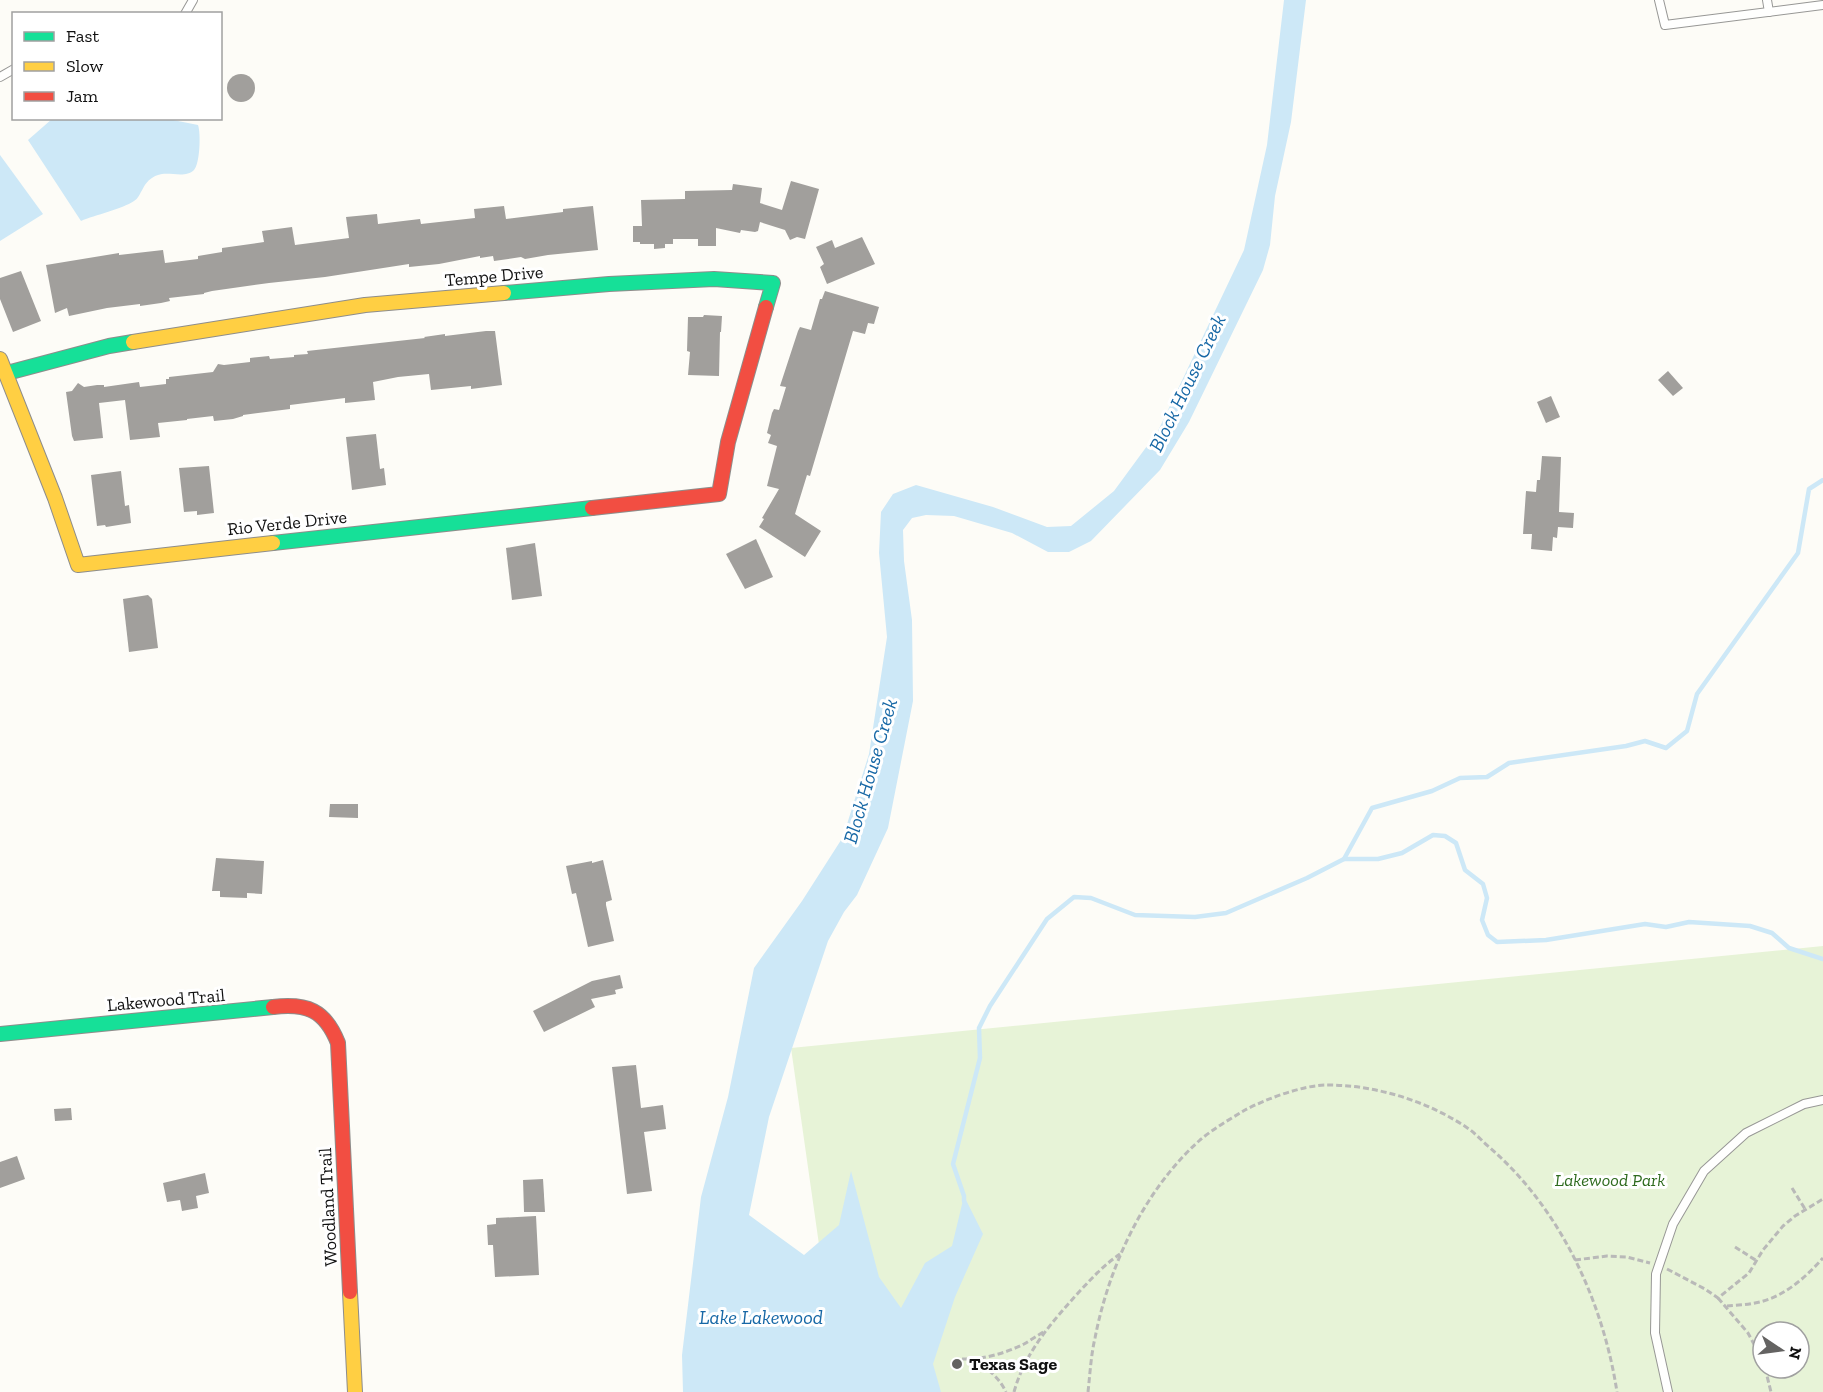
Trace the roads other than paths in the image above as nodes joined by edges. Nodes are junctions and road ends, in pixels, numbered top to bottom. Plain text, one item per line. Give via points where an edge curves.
1 (1659, 0) edge
2 (1767, 0) edge
3 (1823, 6) edge
4 (1769, 12) junction
5 (0, 359) edge
6 (7, 373) junction
7 (719, 494) joint
8 (329, 1023) joint
9 (0, 1034) edge
10 (1823, 1100) edge
11 (355, 1392) edge
12 (1668, 1392) edge

1 - 4 lane via 1665,25
2 - 4 lane
3 - 4 lane
5 - 6 street, Rio Verde Drive
6 - 7 street, Rio Verde Drive via 78,565
6 - 7 street, Tempe Drive via 109,346 365,305 714,279 773,284 728,442
8 - 9 street, Lakewood Trail via 312,1010 284,1004
8 - 11 street, Woodland Trail via 338,1043
10 - 12 lane via 1804,1104 1746,1133 1704,1171 1673,1224 1656,1274 1656,1333

